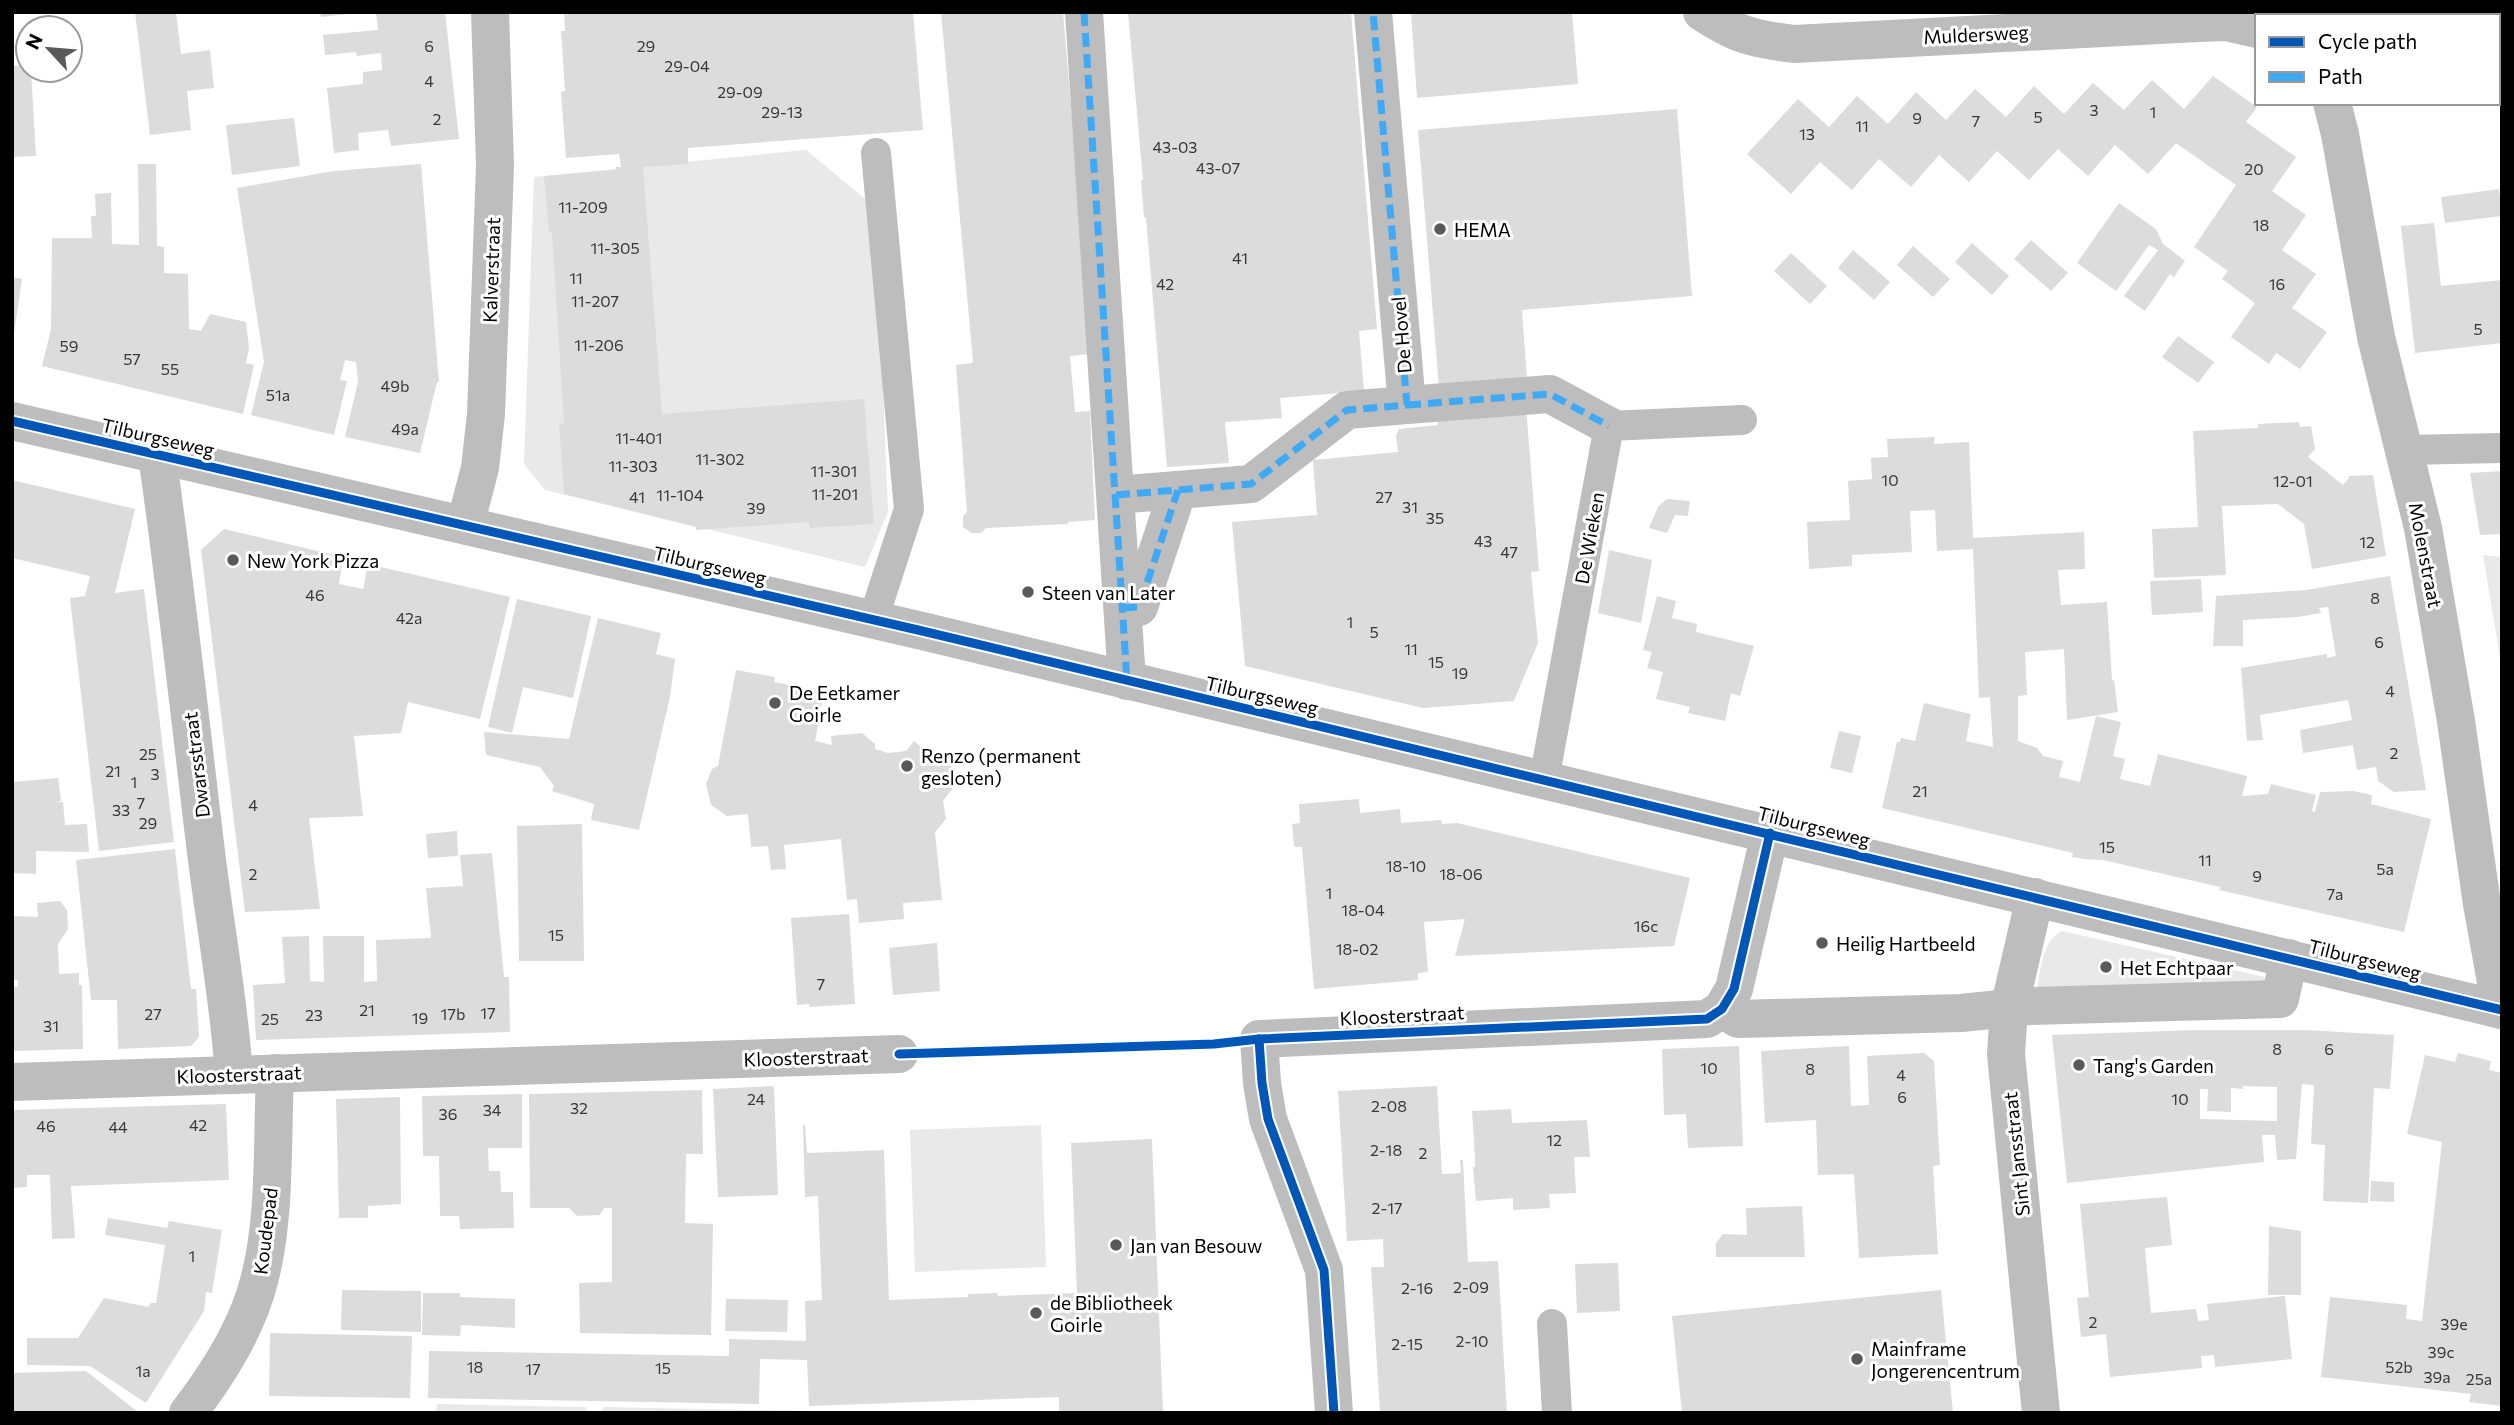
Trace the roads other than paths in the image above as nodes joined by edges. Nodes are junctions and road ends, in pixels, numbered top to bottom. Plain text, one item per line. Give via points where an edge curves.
1 (490, 12) edge
2 (1084, 12) edge
3 (1373, 12) edge
4 (1702, 12) edge
5 (2255, 29) edge
6 (2333, 105) edge
7 (876, 153) dead end
8 (1406, 405) junction
9 (1742, 420) dead end
10 (12, 421) edge
11 (1609, 426) junction
12 (2502, 448) edge
13 (2404, 450) junction
14 (157, 455) junction
15 (1178, 490) junction
16 (1116, 495) junction
17 (465, 526) junction
18 (1123, 608) junction
19 (873, 620) junction
20 (1127, 681) junction
21 (1544, 780) junction
22 (1770, 833) junction
23 (2035, 897) junction
24 (2289, 958) junction
25 (1722, 1009) junction
26 (2009, 1009) junction
27 (2502, 1010) edge
28 (899, 1054) dead end
29 (275, 1073) junction
30 (234, 1074) junction
31 (12, 1082) edge
32 (1552, 1324) dead end
33 (188, 1413) edge
34 (1334, 1413) edge
35 (1557, 1413) edge
36 (2041, 1413) edge

1 - 17 street, Kalverstraat via 495,165 486,414 480,468
2 - 16 street
3 - 8 street, De Hovel
4 - 5 street, Muldersweg via 1730,30 1794,44 2226,22
6 - 13 street, Molenstraat via 2376,337
7 - 19 lane via 909,509
8 - 11 street via 1550,394
8 - 15 street via 1347,410 1251,484
9 - 11 lane
10 - 14 street, Tilburgseweg
11 - 21 lane, De Wieken
12 - 13 lane
13 - 27 street, Molenstraat via 2425,542
14 - 17 street, Tilburgseweg
14 - 30 street, Dwarsstraat
15 - 16 street
15 - 18 street via 1139,607
16 - 18 street
17 - 19 street, Tilburgseweg
18 - 20 street
19 - 20 street, Tilburgseweg
20 - 21 street, Tilburgseweg
21 - 22 street, Tilburgseweg
22 - 23 street, Tilburgseweg
22 - 25 street via 1734,989
23 - 24 street, Tilburgseweg
23 - 26 street, Sint Jansstraat
24 - 26 street, Tilburgseweg via 2280,999
24 - 27 street, Tilburgseweg
25 - 26 street via 1738,1019
25 - 34 street, Kloosterstraat via 1707,1018 1259,1039 1268,1119 1324,1270
26 - 36 street, Sint Jansstraat via 2006,1054
28 - 29 street, Kloosterstraat
29 - 30 street, Kloosterstraat
29 - 33 street, Koudepad via 270,1215 259,1282 238,1335
30 - 31 street, Kloosterstraat
32 - 35 lane

